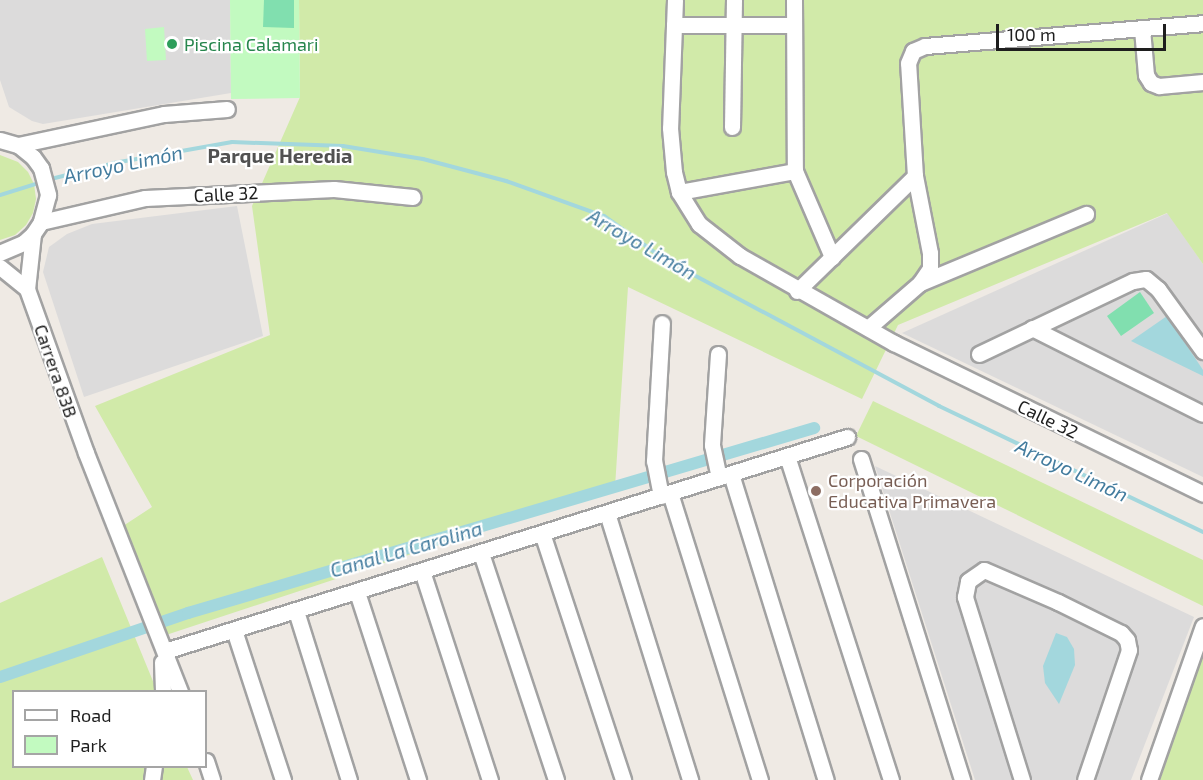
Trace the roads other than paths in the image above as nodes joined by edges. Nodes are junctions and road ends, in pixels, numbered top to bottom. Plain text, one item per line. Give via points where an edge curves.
1 (675, 0) edge
2 (734, 0) edge
3 (794, 0) edge
4 (1203, 23) edge
5 (674, 25) junction
6 (733, 25) junction
7 (792, 25) junction
8 (1142, 29) junction
9 (1203, 82) edge
10 (227, 109) dead end
11 (732, 127) dead end
12 (7, 140) edge
13 (795, 171) junction
14 (915, 176) junction
15 (679, 192) junction
16 (413, 197) dead end
17 (1086, 214) dead end
18 (37, 228) junction
19 (0, 253) edge
20 (832, 257) junction
21 (0, 267) edge
22 (920, 283) junction
23 (27, 289) junction
24 (797, 291) junction
25 (662, 323) dead end
26 (868, 328) junction
27 (1032, 328) junction
28 (1203, 351) edge
29 (718, 354) dead end
30 (979, 354) dead end
31 (1203, 414) edge
32 (847, 437) dead end
33 (788, 456) junction
34 (861, 459) dead end
35 (725, 476) junction
36 (666, 494) junction
37 (1203, 494) edge
38 (607, 513) junction
39 (542, 533) junction
40 (480, 553) junction
41 (422, 571) junction
42 (357, 592) junction
43 (296, 611) junction
44 (1203, 626) edge
45 (234, 630) junction
46 (163, 645) junction
47 (163, 690) edge
48 (179, 690) edge
49 (207, 764) edge
50 (212, 780) edge
51 (283, 780) edge
52 (349, 780) edge
53 (418, 780) edge
54 (490, 780) edge
55 (556, 780) edge
56 (623, 780) edge
57 (690, 780) edge
58 (760, 780) edge
59 (826, 780) edge
60 (891, 780) edge
61 (962, 780) edge
62 (1022, 780) edge
63 (1084, 780) edge
64 (1149, 780) edge

1 - 5 street
2 - 6 street
3 - 7 street
4 - 8 street
5 - 6 street
5 - 15 street via 669,128
6 - 7 street
6 - 11 street
7 - 13 street
8 - 9 street via 1146,75 1151,83 1159,86
8 - 14 street via 925,46 913,51 908,63
10 - 12 street via 164,114
12 - 18 street via 33,157 41,168 48,195
13 - 15 street
13 - 20 street
14 - 20 street
14 - 22 street via 930,253 930,268
15 - 24 street, Calle 32 via 699,224 740,256
16 - 18 street, Calle 32 via 334,189 146,198
17 - 22 street
18 - 19 street, Calle 32 via 23,243
18 - 23 street
20 - 24 street
21 - 23 street
22 - 26 street
23 - 46 street, Carrera 83B via 86,453
24 - 26 street, Calle 32
25 - 36 street via 654,461
26 - 37 street, Calle 32
27 - 28 street via 1133,281 1146,279 1158,289
27 - 30 street
27 - 31 street
29 - 35 street via 712,445
32 - 33 street
33 - 35 street
33 - 60 street
34 - 61 street
35 - 36 street
35 - 59 street
36 - 38 street
36 - 58 street
38 - 39 street
38 - 57 street
39 - 40 street
39 - 56 street
40 - 41 street
40 - 55 street
41 - 42 street
41 - 54 street
42 - 43 street
42 - 53 street
43 - 45 street
43 - 52 street
44 - 64 street
45 - 46 street
45 - 51 street
46 - 47 street
46 - 48 street, Carrera 83B
49 - 50 street
62 - 63 street via 965,597 968,581 984,570 1058,602 1121,633 1127,640 1129,650

